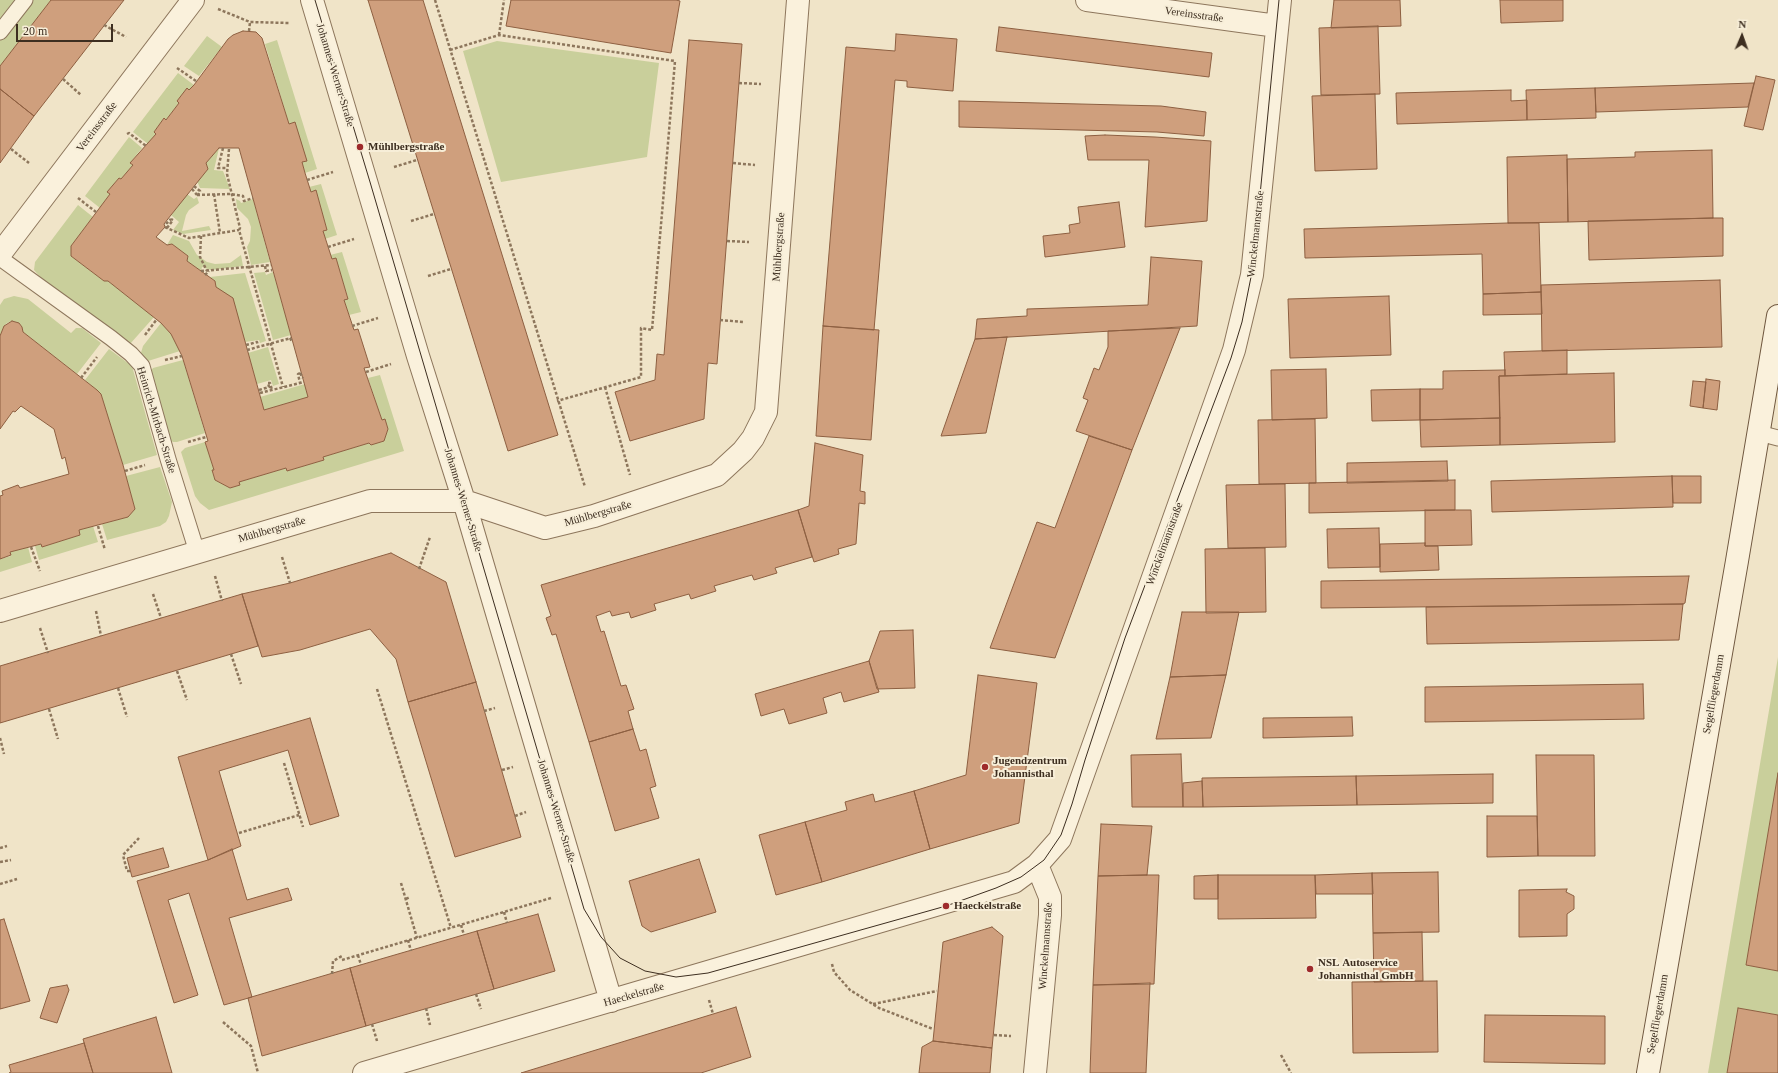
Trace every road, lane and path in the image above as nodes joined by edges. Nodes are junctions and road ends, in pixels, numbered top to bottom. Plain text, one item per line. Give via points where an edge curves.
1 (25, 0) edge
2 (193, 0) edge
3 (312, 0) edge
4 (435, 0) edge
5 (504, 0) edge
6 (798, 0) edge
7 (1087, 0) edge
8 (1280, 0) edge
9 (217, 8) dead end
10 (250, 22) junction
11 (319, 24) junction
12 (104, 25) dead end
13 (1277, 26) junction
14 (249, 31) dead end
15 (0, 32) edge
16 (499, 35) junction
17 (126, 37) dead end
18 (450, 50) junction
19 (63, 79) dead end
20 (739, 83) dead end
21 (761, 84) dead end
22 (81, 95) dead end
23 (223, 148) dead end
24 (229, 148) dead end
25 (11, 149) dead end
26 (417, 160) dead end
27 (29, 162) dead end
28 (733, 163) dead end
29 (754, 165) dead end
30 (394, 167) dead end
31 (227, 168) junction
32 (194, 186) dead end
33 (192, 189) dead end
34 (214, 194) junction
35 (231, 194) junction
36 (197, 195) junction
37 (253, 198) dead end
38 (434, 214) dead end
39 (411, 221) dead end
40 (166, 222) dead end
41 (239, 230) junction
42 (220, 233) junction
43 (201, 236) junction
44 (726, 241) dead end
45 (748, 242) dead end
46 (0, 254) edge
47 (0, 258) edge
48 (271, 265) dead end
49 (265, 266) junction
50 (250, 268) junction
51 (451, 269) dead end
52 (272, 270) dead end
53 (201, 271) dead end
54 (208, 271) junction
55 (205, 275) dead end
56 (428, 276) dead end
57 (1778, 316) edge
58 (720, 320) dead end
59 (743, 322) dead end
60 (292, 342) dead end
61 (270, 343) junction
62 (246, 345) dead end
63 (258, 347) junction
64 (247, 350) dead end
65 (302, 381) dead end
66 (283, 387) junction
67 (605, 387) junction
68 (272, 390) junction
69 (557, 401) junction
70 (1768, 435) edge
71 (630, 475) dead end
72 (585, 487) dead end
73 (464, 501) junction
74 (430, 537) dead end
75 (197, 552) junction
76 (419, 569) dead end
77 (214, 573) dead end
78 (152, 591) dead end
79 (222, 600) dead end
80 (95, 608) dead end
81 (0, 611) edge
82 (161, 618) dead end
83 (39, 625) dead end
84 (101, 636) dead end
85 (48, 653) dead end
86 (231, 654) dead end
87 (177, 671) dead end
88 (241, 684) dead end
89 (118, 688) dead end
90 (377, 689) dead end
91 (187, 700) dead end
92 (48, 709) dead end
93 (127, 717) dead end
94 (0, 738) edge
95 (58, 739) dead end
96 (4, 754) dead end
97 (284, 763) dead end
98 (300, 815) junction
99 (303, 827) dead end
100 (239, 833) dead end
101 (139, 838) dead end
102 (7, 846) dead end
103 (0, 848) edge
104 (11, 860) dead end
105 (0, 862) edge
106 (1037, 865) junction
107 (130, 871) dead end
108 (17, 879) dead end
109 (401, 883) dead end
110 (0, 884) edge
111 (580, 890) junction
112 (410, 897) dead end
113 (406, 899) junction
114 (504, 912) junction
115 (507, 923) dead end
116 (461, 925) junction
117 (450, 928) junction
118 (464, 935) dead end
119 (417, 938) junction
120 (408, 940) junction
121 (411, 951) dead end
122 (358, 955) junction
123 (342, 956) dead end
124 (830, 959) dead end
125 (342, 960) dead end
126 (361, 965) dead end
127 (332, 974) dead end
128 (937, 991) dead end
129 (709, 999) dead end
130 (612, 1001) junction
131 (873, 1004) junction
132 (713, 1014) dead end
133 (223, 1022) dead end
134 (933, 1029) dead end
135 (994, 1034) dead end
136 (1016, 1036) dead end
137 (1281, 1055) dead end
138 (258, 1073) edge
139 (364, 1073) edge
140 (1035, 1073) edge
141 (1291, 1073) edge
142 (1648, 1073) edge

1 - 15 lane
2 - 46 street, Vereinsstraße
3 - 11 street, Johannes-Werner-Straße
4 - 18 path
5 - 16 path
6 - 73 street, Mühlbergstraße via 766,412 753,438 717,475 594,516 545,528
7 - 13 street, Vereinsstraße
8 - 13 street, Winckelmannstraße
9 - 10 path
10 - 11 path
10 - 14 path
11 - 73 street, Johannes-Werner-Straße
12 - 17 path
13 - 106 street, Winckelmannstraße via 1252,275 1234,350 1060,839
16 - 18 path
16 - 67 path via 675,61 652,330 641,328 642,377
18 - 69 path
19 - 22 path
20 - 21 path
23 - 31 path via 218,168
24 - 31 path
25 - 27 path
26 - 30 path
28 - 29 path
31 - 35 path
32 - 36 path via 200,191
33 - 36 path
34 - 35 path
34 - 36 path
34 - 42 path
35 - 37 path via 243,196 244,201
35 - 41 path
38 - 39 path
40 - 43 path via 173,220 166,228 189,238
41 - 42 path
41 - 50 path
42 - 43 path
43 - 54 path via 200,257
44 - 45 path
47 - 75 lane, Heinrich-Mirbach-Straße via 111,338 142,366
48 - 49 path
49 - 50 path
49 - 52 path via 266,272
50 - 54 path
50 - 61 path
51 - 56 path
53 - 54 path
54 - 55 path
57 - 70 street, Segelfliegerdamm
58 - 59 path
60 - 61 path via 291,338
61 - 63 path
61 - 66 path
62 - 63 path via 257,342
63 - 64 path
65 - 66 path
66 - 68 path
67 - 69 path
67 - 71 path
68 - 68 path via 259,392 269,387 270,382
69 - 72 path
70 - 142 street, Segelfliegerdamm
73 - 75 street, Mühlbergstraße via 370,501
73 - 111 street, Johannes-Werner-Straße
74 - 76 path
75 - 81 street, Mühlbergstraße
77 - 79 path
78 - 82 path
80 - 84 path
83 - 85 path
86 - 88 path
87 - 91 path
89 - 93 path
90 - 117 path
92 - 95 path
94 - 96 path
97 - 98 path
98 - 99 path
98 - 100 path
101 - 107 path via 123,855 127,871
102 - 103 path
104 - 105 path
106 - 130 street, Haeckelstraße via 1014,882
106 - 140 street, Winckelmannstraße via 1050,897 1050,915
108 - 110 path
109 - 113 path
111 - 114 path
111 - 130 street, Johannes-Werner-Straße
112 - 113 path
113 - 119 path
114 - 115 path
114 - 116 path
116 - 117 path
116 - 118 path
117 - 119 path
119 - 120 path
120 - 121 path
120 - 122 path
122 - 125 path
122 - 126 path
123 - 127 path via 333,961
124 - 131 path via 834,972 850,990
128 - 131 path
129 - 132 path
130 - 139 street, Haeckelstraße
131 - 134 path
133 - 138 path via 251,1046
135 - 136 path
137 - 141 path

